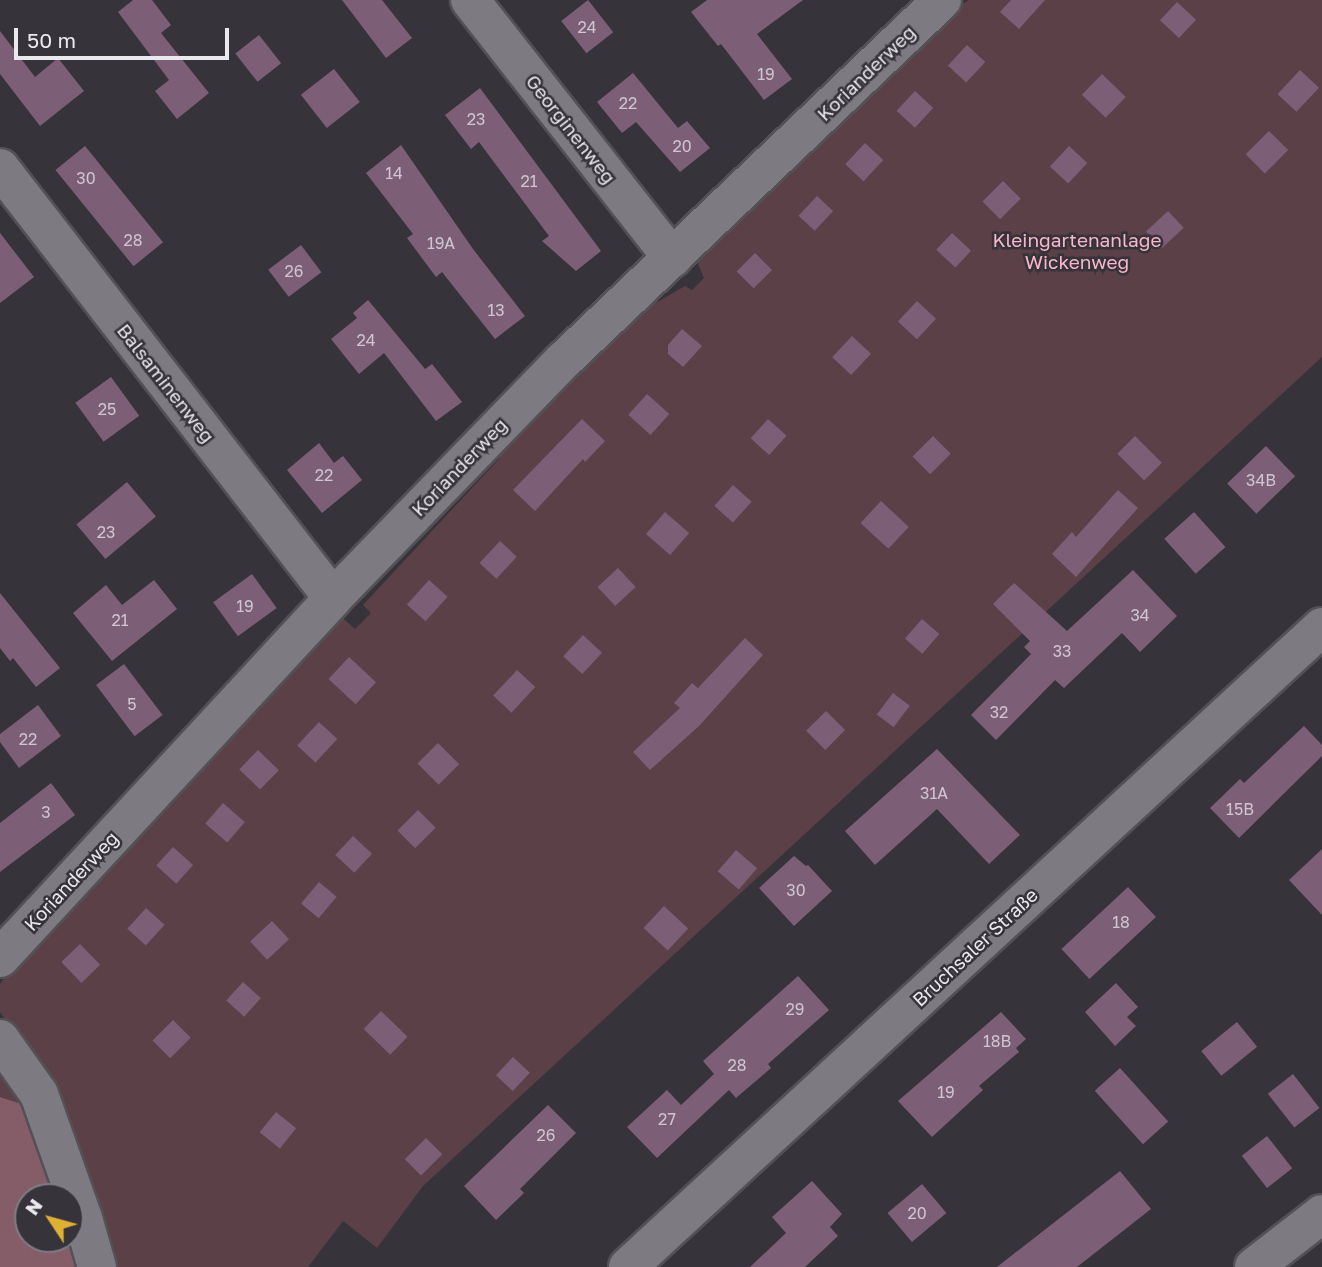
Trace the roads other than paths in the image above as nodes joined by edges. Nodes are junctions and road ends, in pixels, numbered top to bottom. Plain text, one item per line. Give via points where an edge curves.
1 (470, 0) edge
2 (942, 0) edge
3 (0, 168) edge
4 (672, 258) junction
5 (332, 598) junction
6 (1322, 627) edge
7 (0, 958) edge
8 (0, 1040) edge
9 (1322, 1214) edge
10 (1265, 1264) edge
11 (97, 1267) edge
12 (628, 1267) edge

1 - 4 street, Georginenweg
2 - 4 street, Korianderweg
3 - 5 street, Balsaminenweg
4 - 5 street, Korianderweg via 554,369
5 - 7 street, Korianderweg
6 - 12 street, Bruchsaler Straße
8 - 11 street via 39,1094
9 - 10 street

